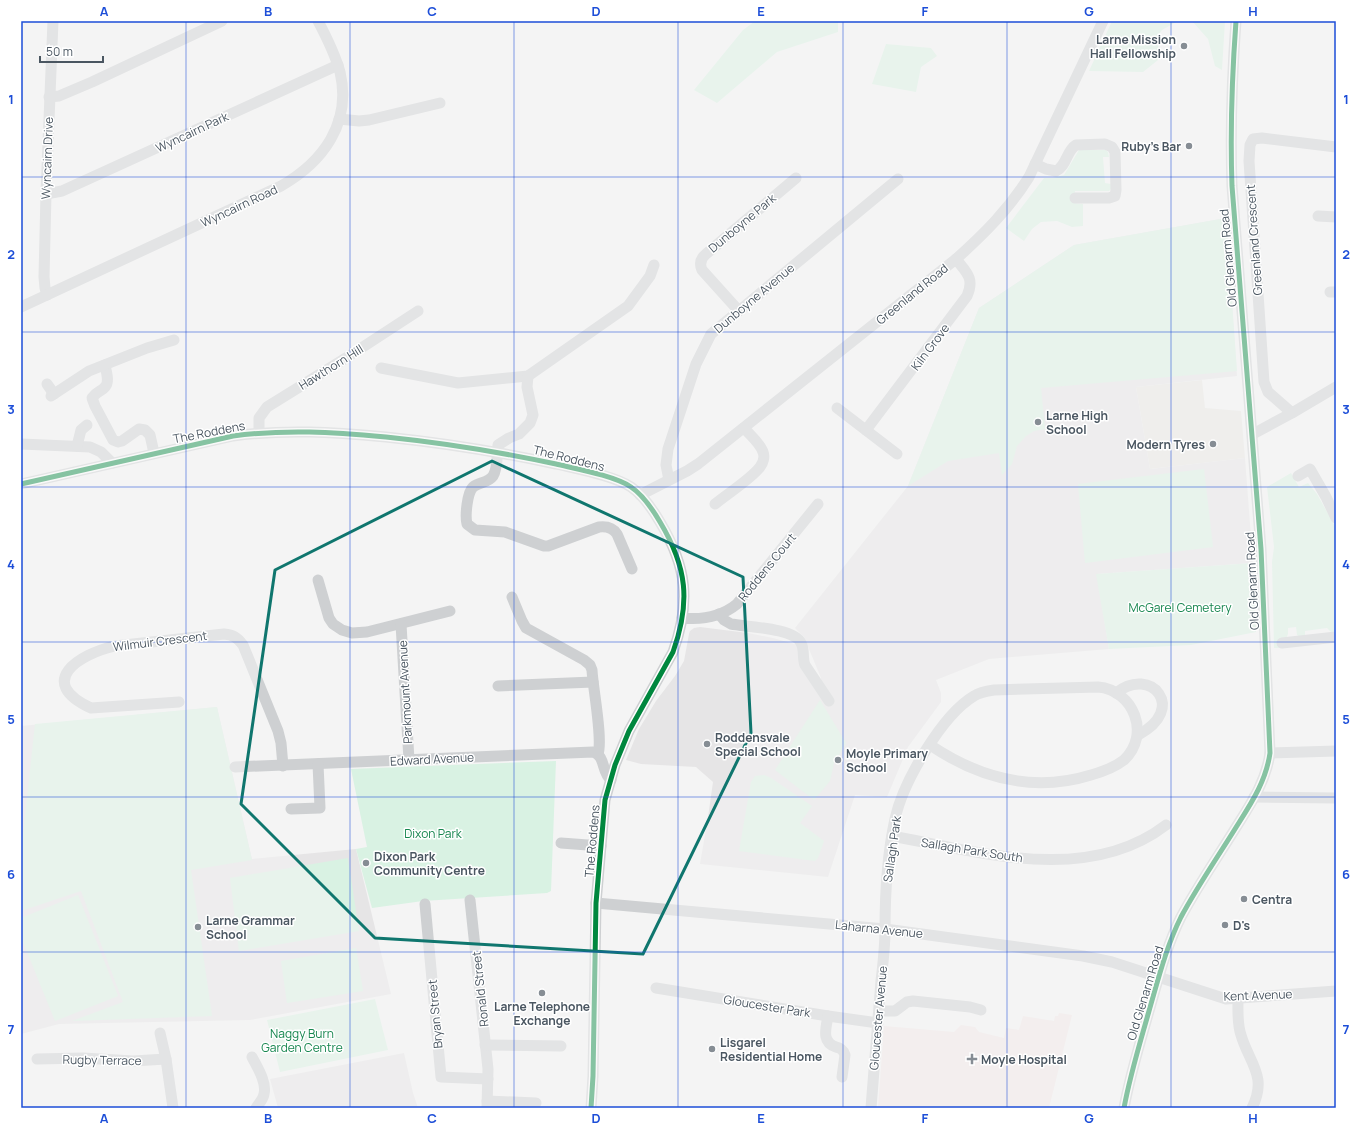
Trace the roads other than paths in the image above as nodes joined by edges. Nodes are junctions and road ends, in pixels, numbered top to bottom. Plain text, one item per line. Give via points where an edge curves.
1 (53, 21) edge
2 (222, 21) edge
3 (1103, 21) edge
4 (1236, 21) edge
5 (323, 22) edge
6 (338, 65) junction
7 (49, 97) junction
8 (440, 103) dead end
9 (339, 119) junction
10 (1336, 147) edge
11 (1035, 164) junction
12 (796, 178) dead end
13 (898, 179) dead end
14 (46, 194) junction
15 (1075, 198) dead end
16 (1318, 216) dead end
17 (1336, 217) edge
18 (956, 259) junction
19 (654, 266) dead end
20 (47, 295) junction
21 (21, 307) edge
22 (738, 310) junction
23 (418, 311) dead end
24 (171, 343) dead end
25 (105, 365) junction
26 (381, 368) dead end
27 (528, 376) junction
28 (47, 384) dead end
29 (1336, 387) edge
30 (837, 408) dead end
31 (1292, 413) junction
32 (87, 425) dead end
33 (744, 428) junction
34 (866, 430) junction
35 (259, 433) junction
36 (1253, 434) junction
37 (21, 444) edge
38 (77, 446) junction
39 (498, 452) junction
40 (154, 453) junction
41 (897, 454) dead end
42 (112, 463) junction
43 (1298, 476) dead end
44 (669, 480) junction
45 (21, 484) edge
46 (640, 495) junction
47 (715, 504) dead end
48 (818, 504) dead end
49 (1336, 518) edge
50 (632, 569) dead end
51 (318, 580) dead end
52 (512, 597) dead end
53 (450, 611) dead end
54 (719, 614) junction
55 (682, 618) junction
56 (401, 624) junction
57 (1336, 637) edge
58 (1282, 642) dead end
59 (593, 682) junction
60 (498, 686) dead end
61 (1116, 693) junction
62 (829, 701) dead end
63 (180, 702) dead end
64 (1138, 735) junction
65 (930, 745) junction
66 (1336, 751) edge
67 (1270, 753) junction
68 (598, 754) junction
69 (409, 760) junction
70 (318, 764) junction
71 (283, 766) junction
72 (235, 767) dead end
73 (611, 780) junction
74 (1254, 797) junction
75 (1336, 798) edge
76 (291, 809) dead end
77 (1166, 825) dead end
78 (892, 836) junction
79 (561, 843) dead end
80 (601, 846) junction
81 (470, 900) dead end
82 (596, 902) junction
83 (425, 904) dead end
84 (885, 929) junction
85 (1159, 977) junction
86 (656, 988) dead end
87 (1336, 991) edge
88 (1238, 998) junction
89 (981, 1010) dead end
90 (880, 1011) junction
91 (828, 1016) junction
92 (878, 1023) junction
93 (160, 1033) dead end
94 (486, 1045) junction
95 (561, 1046) dead end
96 (252, 1057) dead end
97 (166, 1058) junction
98 (37, 1059) dead end
99 (842, 1077) dead end
100 (488, 1079) junction
101 (536, 1103) dead end
102 (487, 1104) edge
103 (173, 1108) edge
104 (256, 1108) edge
105 (591, 1108) edge
106 (870, 1108) edge
107 (1124, 1108) edge
108 (1252, 1108) edge

1 - 7 street, Wyncairn Drive
2 - 7 street via 92,82 59,96
3 - 11 street, Greenland Road
4 - 36 street, Old Glenarm Road via 1230,145
5 - 6 street, Wyncairn Road
6 - 9 street, Wyncairn Road via 343,91
6 - 14 street, Wyncairn Park via 62,191
7 - 14 street, Wyncairn Drive
8 - 9 street via 369,120
9 - 20 street, Wyncairn Road via 331,139 319,157 305,171 289,181
10 - 31 street, Greenland Crescent via 1262,138 1253,139 1250,145 1264,382 1268,392
11 - 15 street via 1056,170 1063,166 1071,149 1076,145 1105,144 1112,147 1115,153 1115,196
11 - 18 street, Greenland Road via 1006,210
12 - 22 street, Dunboyne Park via 701,260 702,270
13 - 22 street, Dunboyne Avenue
14 - 20 street, Wyncairn Drive via 44,277
16 - 17 street
18 - 33 street, Greenland Road
18 - 34 street, Kiln Grove via 970,280 967,296
19 - 27 street via 650,276 628,306
20 - 21 street, Wyncairn Road
22 - 44 street, Dunboyne Avenue via 712,331 700,353 668,449 666,465
23 - 35 street, Hawthorn Hill via 269,405 260,416
24 - 25 street via 147,348
25 - 28 street via 89,371 52,395
25 - 40 street via 108,382 92,398 113,440 122,441 139,429 145,430 150,435
26 - 27 street via 458,383
27 - 39 street via 533,415 530,423 519,434 498,445
29 - 31 street
30 - 34 street
31 - 36 street
32 - 38 street via 81,430
33 - 44 street, Greenland Road via 698,464
33 - 47 street via 762,450 763,462 753,474
34 - 41 street
35 - 39 street, The Roddens via 310,431 359,434
35 - 40 street, The Roddens via 232,436
36 - 67 street, Old Glenarm Road
37 - 38 street
38 - 42 street via 90,447 101,452
39 - 46 street, The Roddens via 613,479 633,488
39 - 50 street via 492,476 474,487 469,495 466,518 470,527 478,531 507,532 545,546 599,527 606,527 617,534
40 - 42 street, The Roddens
42 - 45 street, The Roddens
43 - 49 street via 1310,469
44 - 46 street, Greenland Road
46 - 55 street, The Roddens via 668,536 680,565 684,591
48 - 54 street, Roddens Court via 740,601 728,611
51 - 56 street, Parkmount Avenue via 329,618 342,630 358,634
52 - 59 street via 526,628 584,660 590,665
53 - 56 street, Parkmount Avenue
54 - 55 street, Roddens Court
54 - 62 street via 731,624 784,632 799,640 805,665
55 - 73 street, The Roddens via 673,652 628,731
56 - 69 street, Parkmount Avenue
57 - 58 street
59 - 60 street
59 - 68 street via 600,745
61 - 64 street via 1133,710
61 - 64 street via 1126,686 1146,685 1154,687 1160,695 1163,704 1160,715 1152,726
61 - 65 street, Sallagh Park via 1098,687 994,690 978,694 961,706
63 - 71 street, Wilmuir Crescent via 91,708 80,703 68,691 64,680 72,665 105,648 233,635 243,645 278,731
64 - 65 street via 1128,756 1122,762 1075,780 1046,783 1009,780 983,773 958,763
65 - 78 street, Sallagh Park via 921,758 901,801
66 - 67 street
67 - 74 street, Old Glenarm Road via 1267,771
68 - 69 street, Edward Avenue via 576,752
68 - 73 street via 606,775
69 - 70 street, Edward Avenue
70 - 71 street, Edward Avenue
70 - 76 street via 320,808
71 - 72 street, Edward Avenue
73 - 80 street, The Roddens via 605,800
74 - 75 street
74 - 85 street, Old Glenarm Road via 1182,916 1170,942
77 - 78 street, Sallagh Park South via 1145,839 1120,849 1058,859 1007,858
78 - 84 street, Sallagh Park
79 - 80 street
80 - 82 street, The Roddens
81 - 94 street, Ronald Street
82 - 84 street, Laharna Avenue
82 - 105 street, The Roddens
83 - 100 street, Bryan Street via 441,1077
84 - 85 street, Laharna Avenue via 1094,958
84 - 90 street, Gloucester Avenue
85 - 88 street, Kent Avenue via 1219,997
85 - 107 street, Old Glenarm Road
86 - 91 street, Gloucester Park
87 - 88 street, Kent Avenue
88 - 108 street via 1240,1034 1258,1074 1258,1093
89 - 90 street via 913,1001 905,1003 895,1011
90 - 92 street, Gloucester Avenue
91 - 92 street, Gloucester Park
91 - 99 street via 826,1040 846,1054
92 - 106 street, Gloucester Avenue
93 - 97 street
94 - 95 street
94 - 100 street, Ronald Street
96 - 104 street via 265,1089
97 - 98 street, Rugby Terrace via 133,1061
97 - 103 street
100 - 102 street, Ronald Street
101 - 102 street

